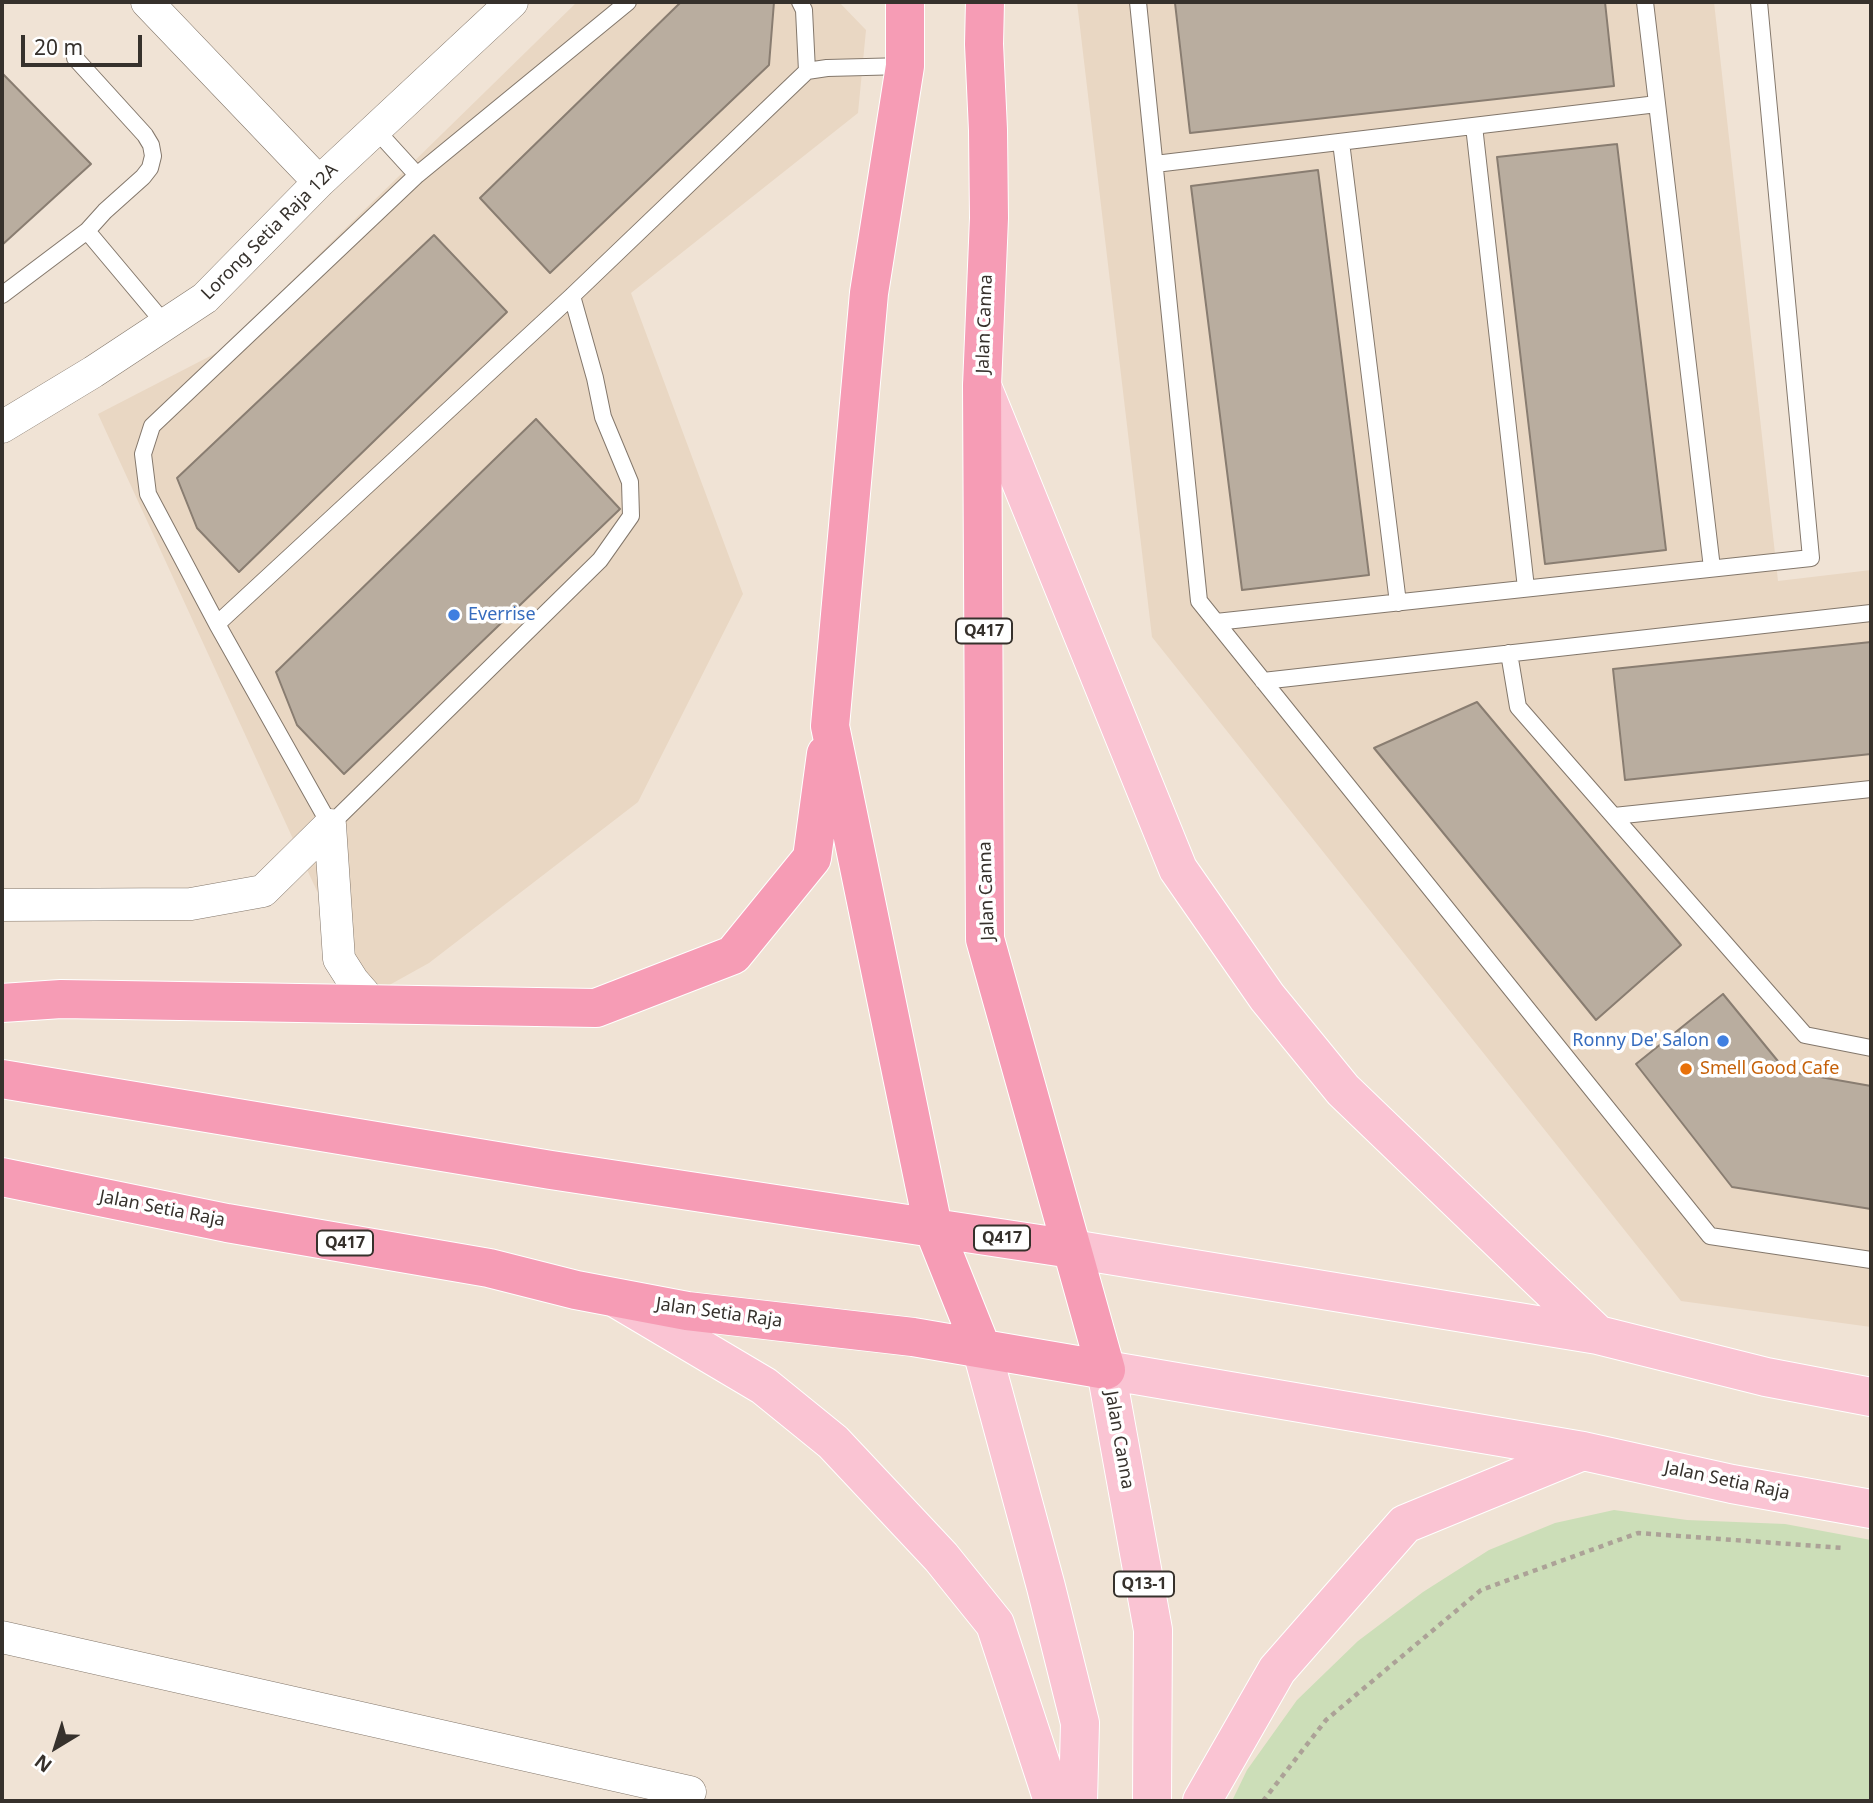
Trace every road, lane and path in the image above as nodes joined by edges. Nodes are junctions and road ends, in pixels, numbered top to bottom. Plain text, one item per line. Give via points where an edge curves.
1 (147, 2) edge
2 (512, 2) edge
3 (628, 2) edge
4 (800, 2) edge
5 (905, 2) edge
6 (985, 2) edge
7 (1139, 2) edge
8 (1645, 2) edge
9 (1759, 2) edge
10 (75, 58) dead end
11 (905, 66) junction
12 (807, 71) junction
13 (1657, 104) junction
14 (1474, 126) junction
15 (376, 130) junction
16 (1341, 142) junction
17 (1155, 164) junction
18 (417, 175) junction
19 (318, 182) junction
20 (88, 231) junction
21 (2, 295) edge
22 (572, 296) junction
23 (165, 324) junction
24 (982, 386) junction
25 (2, 427) edge
26 (1712, 568) junction
27 (1527, 588) junction
28 (1398, 603) junction
29 (1871, 612) edge
30 (1216, 622) junction
31 (217, 624) junction
32 (1509, 653) junction
33 (1263, 681) junction
34 (830, 726) junction
35 (1871, 789) edge
36 (1614, 816) junction
37 (330, 825) junction
38 (2, 905) edge
39 (2, 1003) edge
40 (373, 1004) junction
41 (1871, 1048) edge
42 (2, 1079) edge
43 (2, 1177) edge
44 (933, 1227) junction
45 (1072, 1249) junction
46 (1871, 1260) edge
47 (615, 1297) junction
48 (1598, 1335) junction
49 (981, 1347) junction
50 (1107, 1370) junction
51 (1871, 1397) edge
52 (1583, 1451) junction
53 (1871, 1509) edge
54 (1844, 1548) dead end
55 (2, 1637) edge
56 (690, 1792) dead end
57 (1053, 1801) edge
58 (1078, 1801) edge
59 (1152, 1801) edge
60 (1202, 1801) edge
61 (1264, 1801) edge

1 - 19 street
2 - 15 street, Lorong Setia Raja 12A
3 - 18 lane
4 - 12 lane
5 - 11 highway
6 - 24 highway, Jalan Canna / Q417 via 989,218
7 - 17 lane
8 - 13 lane
9 - 26 lane via 1811,558
10 - 20 lane via 145,135 153,156 143,177
11 - 12 lane
11 - 34 highway via 869,293
12 - 22 lane
13 - 14 lane
13 - 26 lane
14 - 16 lane
14 - 27 lane
15 - 18 lane
15 - 19 street, Lorong Setia Raja 12A
16 - 17 lane
16 - 28 lane
17 - 30 lane via 1199,601
18 - 31 lane via 152,426 143,454 148,494
19 - 23 street, Lorong Setia Raja 12A via 205,298
20 - 21 lane
20 - 23 lane
22 - 31 lane
22 - 37 lane via 603,417 629,482 631,516 600,560
23 - 25 street, Lorong Setia Raja 12A
24 - 45 highway, Jalan Canna / Q417 via 985,939
24 - 48 main road via 1178,869 1267,997 1343,1090
26 - 27 lane
27 - 28 lane
28 - 30 lane
29 - 32 lane
30 - 33 lane
31 - 37 lane
32 - 33 lane
32 - 36 lane via 1518,707
33 - 46 lane via 1710,1236
34 - 40 highway via 812,858 733,955 596,1008
34 - 44 highway
35 - 36 lane
36 - 41 lane via 1805,1035
37 - 38 street via 263,891 191,904
37 - 40 street via 339,959
39 - 40 highway via 61,999
42 - 44 highway, Q417 via 551,1170
43 - 47 highway, Jalan Setia Raja / Q417 via 227,1223 489,1268
44 - 45 highway, Q417
44 - 49 highway
45 - 48 main road
45 - 50 highway, Jalan Canna / Q417
47 - 49 highway, Jalan Setia Raja / Q417 via 687,1311
47 - 57 main road via 764,1386 833,1442 941,1557 995,1624
48 - 51 main road via 1766,1377
49 - 50 highway, Q417
49 - 58 main road via 1080,1723
50 - 52 main road, Jalan Setia Raja
50 - 59 main road, Jalan Canna / Q13-1 via 1153,1630
52 - 53 main road, Jalan Setia Raja
52 - 60 main road via 1405,1524 1277,1670
54 - 61 path via 1638,1533 1481,1590 1326,1720
55 - 56 street

